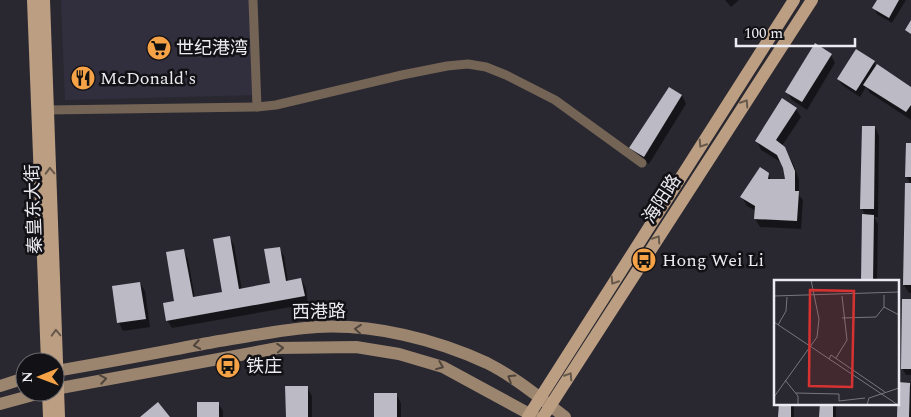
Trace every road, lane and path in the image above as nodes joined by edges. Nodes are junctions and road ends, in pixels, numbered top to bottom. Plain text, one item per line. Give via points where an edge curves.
1 (34, 0) edge
2 (44, 0) edge
3 (253, 0) edge
4 (794, 0) edge
5 (812, 0) edge
6 (257, 107) junction
7 (48, 110) junction
8 (642, 163) dead end
9 (46, 352) edge
10 (55, 352) edge
11 (65, 369) edge
12 (15, 381) edge
13 (0, 386) edge
14 (65, 387) edge
15 (539, 398) junction
16 (15, 400) edge
17 (50, 402) edge
18 (55, 402) edge
19 (0, 404) edge
20 (550, 406) junction
21 (531, 416) edge
22 (49, 417) edge
23 (59, 417) edge
24 (543, 417) edge
25 (565, 417) edge

1 - 9 main road, 秦皇东大街
2 - 7 main road, 秦皇东大街
3 - 6 street
4 -> 15 main road, 海阳路
20 -> 5 main road, 海阳路
6 - 7 street
6 - 8 street via 468,64 506,75 555,100
10 -> 7 main road, 秦皇东大街
15 -> 11 main road, 西港路 via 487,364 442,345 399,334 358,329 318,327 276,331
12 - 13 main road
14 -> 21 main road, 西港路 via 278,348 356,347 399,354 442,367
15 - 20 main road, 西港路
15 - 21 main road, 海阳路
16 - 19 main road, 西港路
17 - 22 main road, 秦皇东大街
18 - 23 main road, 秦皇东大街
20 - 24 main road, 海阳路
20 - 25 main road, 西港路

